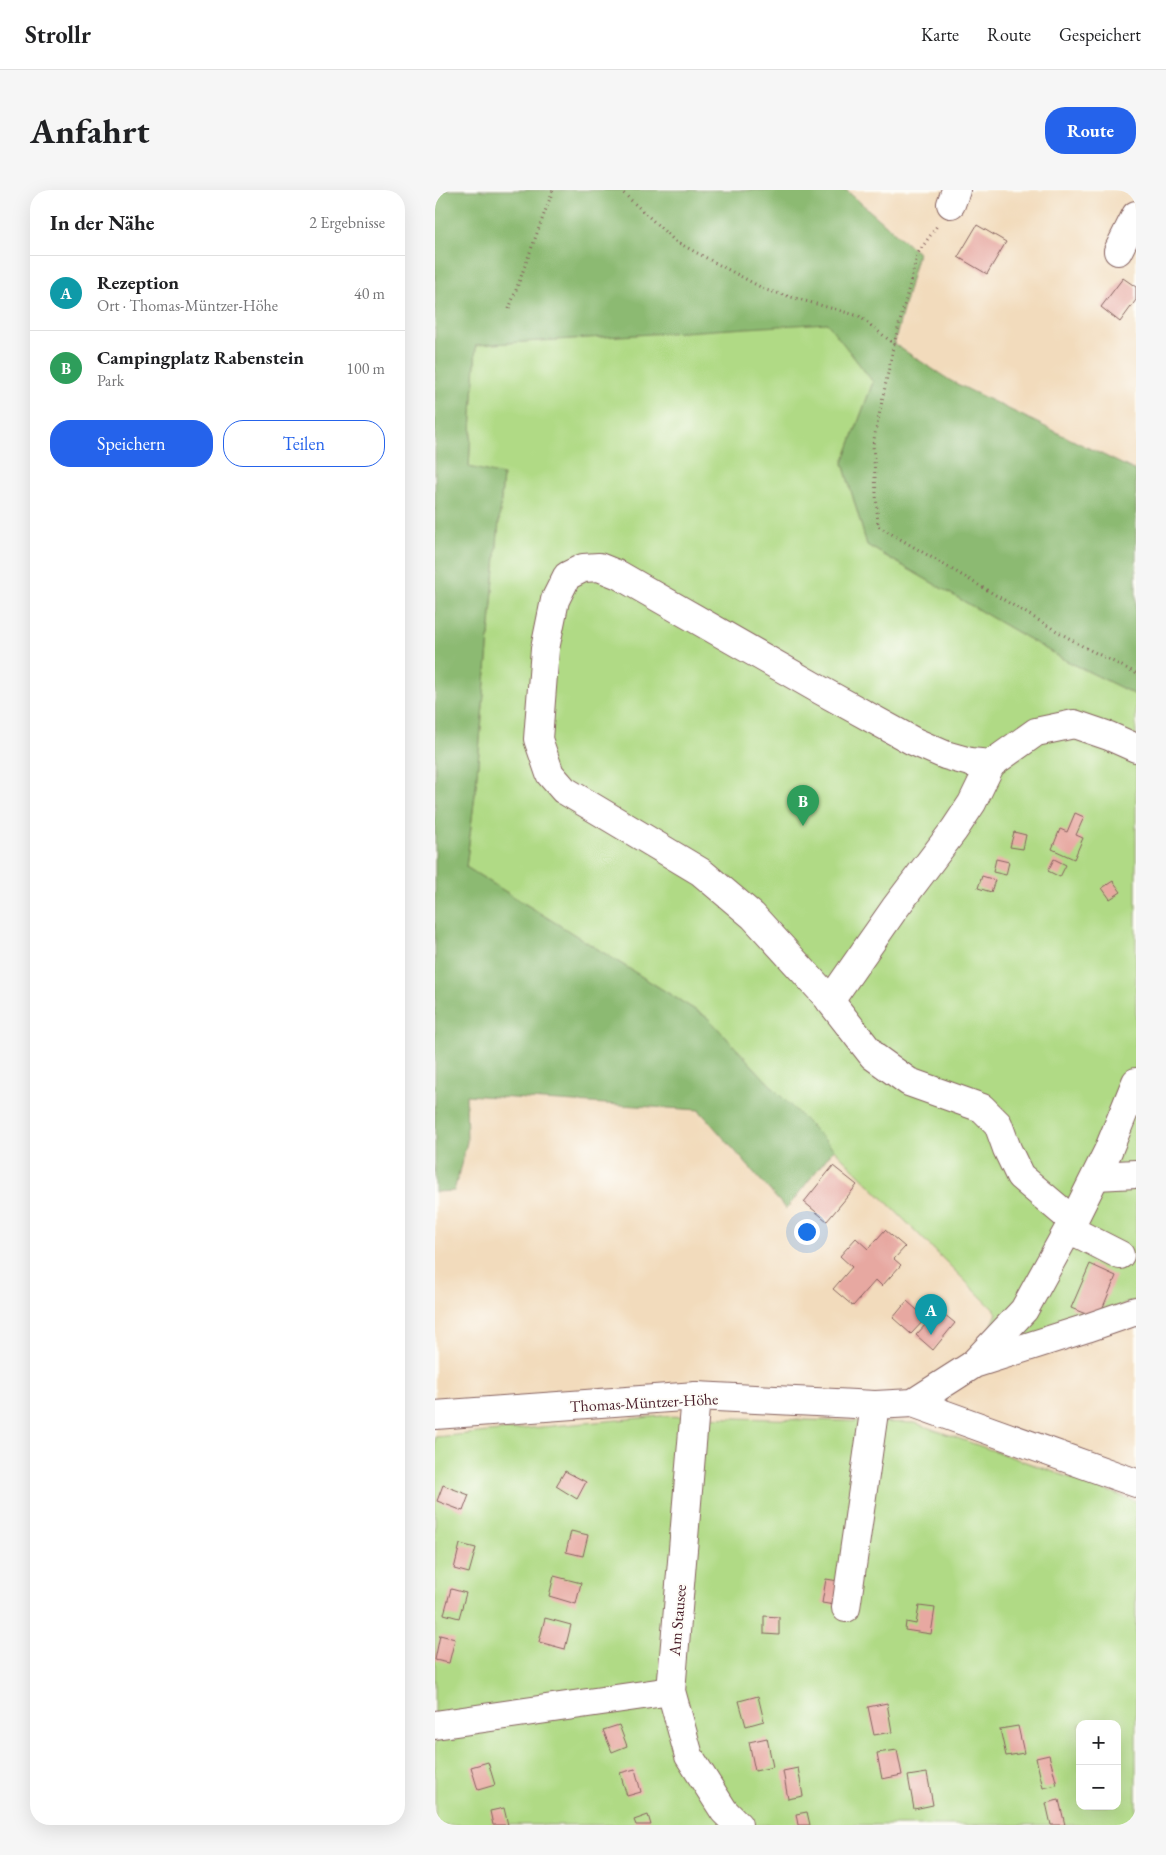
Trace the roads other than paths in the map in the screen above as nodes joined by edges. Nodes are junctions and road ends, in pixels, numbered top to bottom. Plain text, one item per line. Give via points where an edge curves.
1 (1136, 215) edge
2 (1118, 251) dead end
3 (1136, 748) edge
4 (991, 764) junction
5 (830, 1001) junction
6 (1136, 1082) edge
7 (1136, 1174) edge
8 (1096, 1176) junction
9 (1071, 1225) junction
10 (1120, 1255) dead end
11 (1136, 1311) edge
12 (973, 1364) junction
13 (696, 1396) junction
14 (913, 1403) junction
15 (875, 1405) junction
16 (435, 1415) edge
17 (1136, 1483) edge
18 (846, 1608) dead end
19 (671, 1691) junction
20 (435, 1725) edge
21 (738, 1825) edge

1 - 2 street
3 - 4 street via 1075,724 1035,732
4 - 5 street via 954,830
4 - 5 street via 945,755 913,741 619,575 599,567 583,568 567,576 555,600 545,648 538,739 550,774 564,790 701,872 753,916
5 - 9 street via 873,1056 909,1082 981,1108 998,1124 1020,1176
6 - 8 street
7 - 8 street
8 - 9 street
9 - 10 street
9 - 12 street via 1024,1310
11 - 12 street
12 - 14 street
13 - 15 street, Thomas-Müntzer-Höhe
13 - 16 street, Thomas-Müntzer-Höhe
13 - 19 street, Am Stausee
14 - 15 street, Thomas-Müntzer-Höhe
14 - 17 street, Thomas-Müntzer-Höhe
15 - 18 street
19 - 20 street
19 - 21 street, Am Stausee via 689,1756 724,1811

